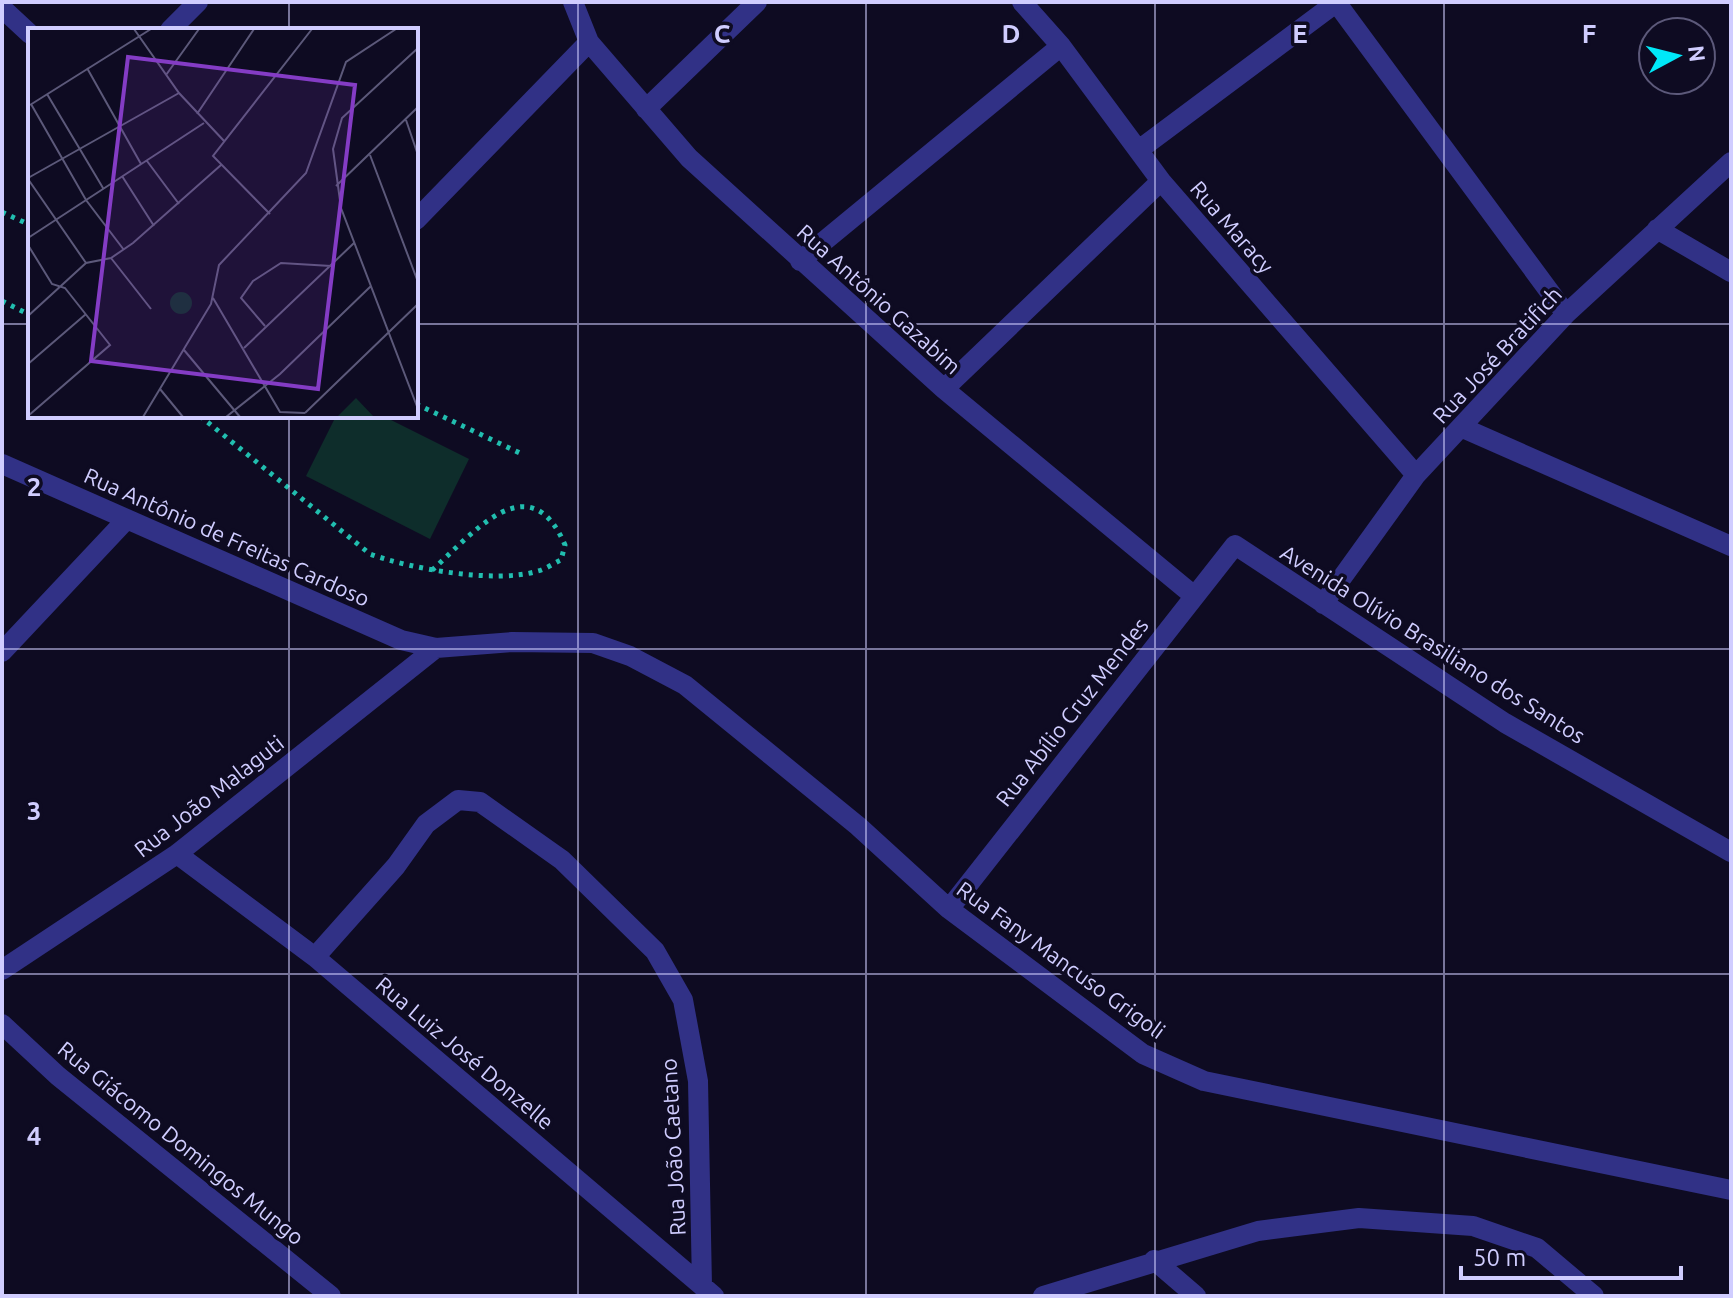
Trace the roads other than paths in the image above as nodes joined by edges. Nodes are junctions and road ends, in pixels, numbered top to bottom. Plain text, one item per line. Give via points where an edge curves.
1 (198, 2) edge
2 (573, 2) edge
3 (757, 2) edge
4 (1022, 2) edge
5 (1336, 2) edge
6 (2, 8) edge
7 (172, 28) edge
8 (28, 32) edge
9 (589, 42) junction
10 (1061, 46) junction
11 (646, 109) junction
12 (1140, 149) junction
13 (1731, 162) edge
14 (1161, 181) junction
15 (418, 218) edge
16 (1657, 229) junction
17 (800, 261) junction
18 (1731, 272) edge
19 (1566, 314) junction
20 (944, 389) junction
21 (1463, 428) junction
22 (2, 464) edge
23 (1416, 475) junction
24 (126, 520) junction
25 (1235, 545) joint
26 (1731, 546) edge
27 (1193, 595) junction
28 (1323, 604) junction
29 (436, 648) junction
30 (2, 652) edge
31 (1731, 852) edge
32 (177, 854) junction
33 (949, 909) junction
34 (315, 957) junction
35 (2, 970) edge
36 (2, 1024) edge
37 (1731, 1190) edge
38 (1154, 1260) junction
39 (708, 1291) edge
40 (331, 1296) edge
41 (1043, 1296) edge
42 (1196, 1296) edge
43 (1594, 1296) edge

1 - 7 street
2 - 9 street, Rua Antônio Gazabim
3 - 11 street
4 - 10 street, Rua Maracy
5 - 12 street
5 - 19 street
6 - 8 street
9 - 11 street, Rua Antônio Gazabim
9 - 15 street
10 - 12 street, Rua Maracy
10 - 17 street
11 - 17 street, Rua Antônio Gazabim via 689,158
12 - 14 street, Rua Maracy
13 - 16 street, Rua José Bratifich
14 - 20 street
14 - 23 street, Rua Maracy
16 - 18 street
16 - 19 street, Rua José Bratifich
17 - 20 street, Rua Antônio Gazabim
19 - 21 street, Rua José Bratifich
20 - 27 street, Rua Antônio Gazabim
21 - 23 street, Rua José Bratifich
21 - 26 street
22 - 24 street, Rua Antônio de Freitas Cardoso
23 - 28 street, Rua José Bratifich
24 - 29 street, Rua Antônio de Freitas Cardoso via 401,640
24 - 30 street
25 - 27 street, Rua Abílio Cruz Mendes
25 - 28 street, Avenida Olívio Brasiliano dos Santos
27 - 33 street, Rua Abílio Cruz Mendes
28 - 31 street, Avenida Olívio Brasiliano dos Santos via 1505,723
29 - 32 street, Rua João Malaguti
29 - 33 street, Rua Fany Mancuso Grigoli via 593,643 630,656 685,685 858,826
32 - 34 street, Rua Luiz José Donzelle
32 - 35 street, Rua João Malaguti
33 - 37 street, Rua Fany Mancuso Grigoli via 1143,1054 1204,1081
34 - 39 street, Rua Luiz José Donzelle
34 - 39 street, Rua João Caetano via 426,824 458,800 480,802 562,860 655,951 683,1000 698,1081
36 - 40 street, Rua Giácomo Domingos Mungo via 58,1076
38 - 41 street
38 - 42 street
38 - 43 street via 1258,1231 1359,1218 1473,1226 1537,1248

